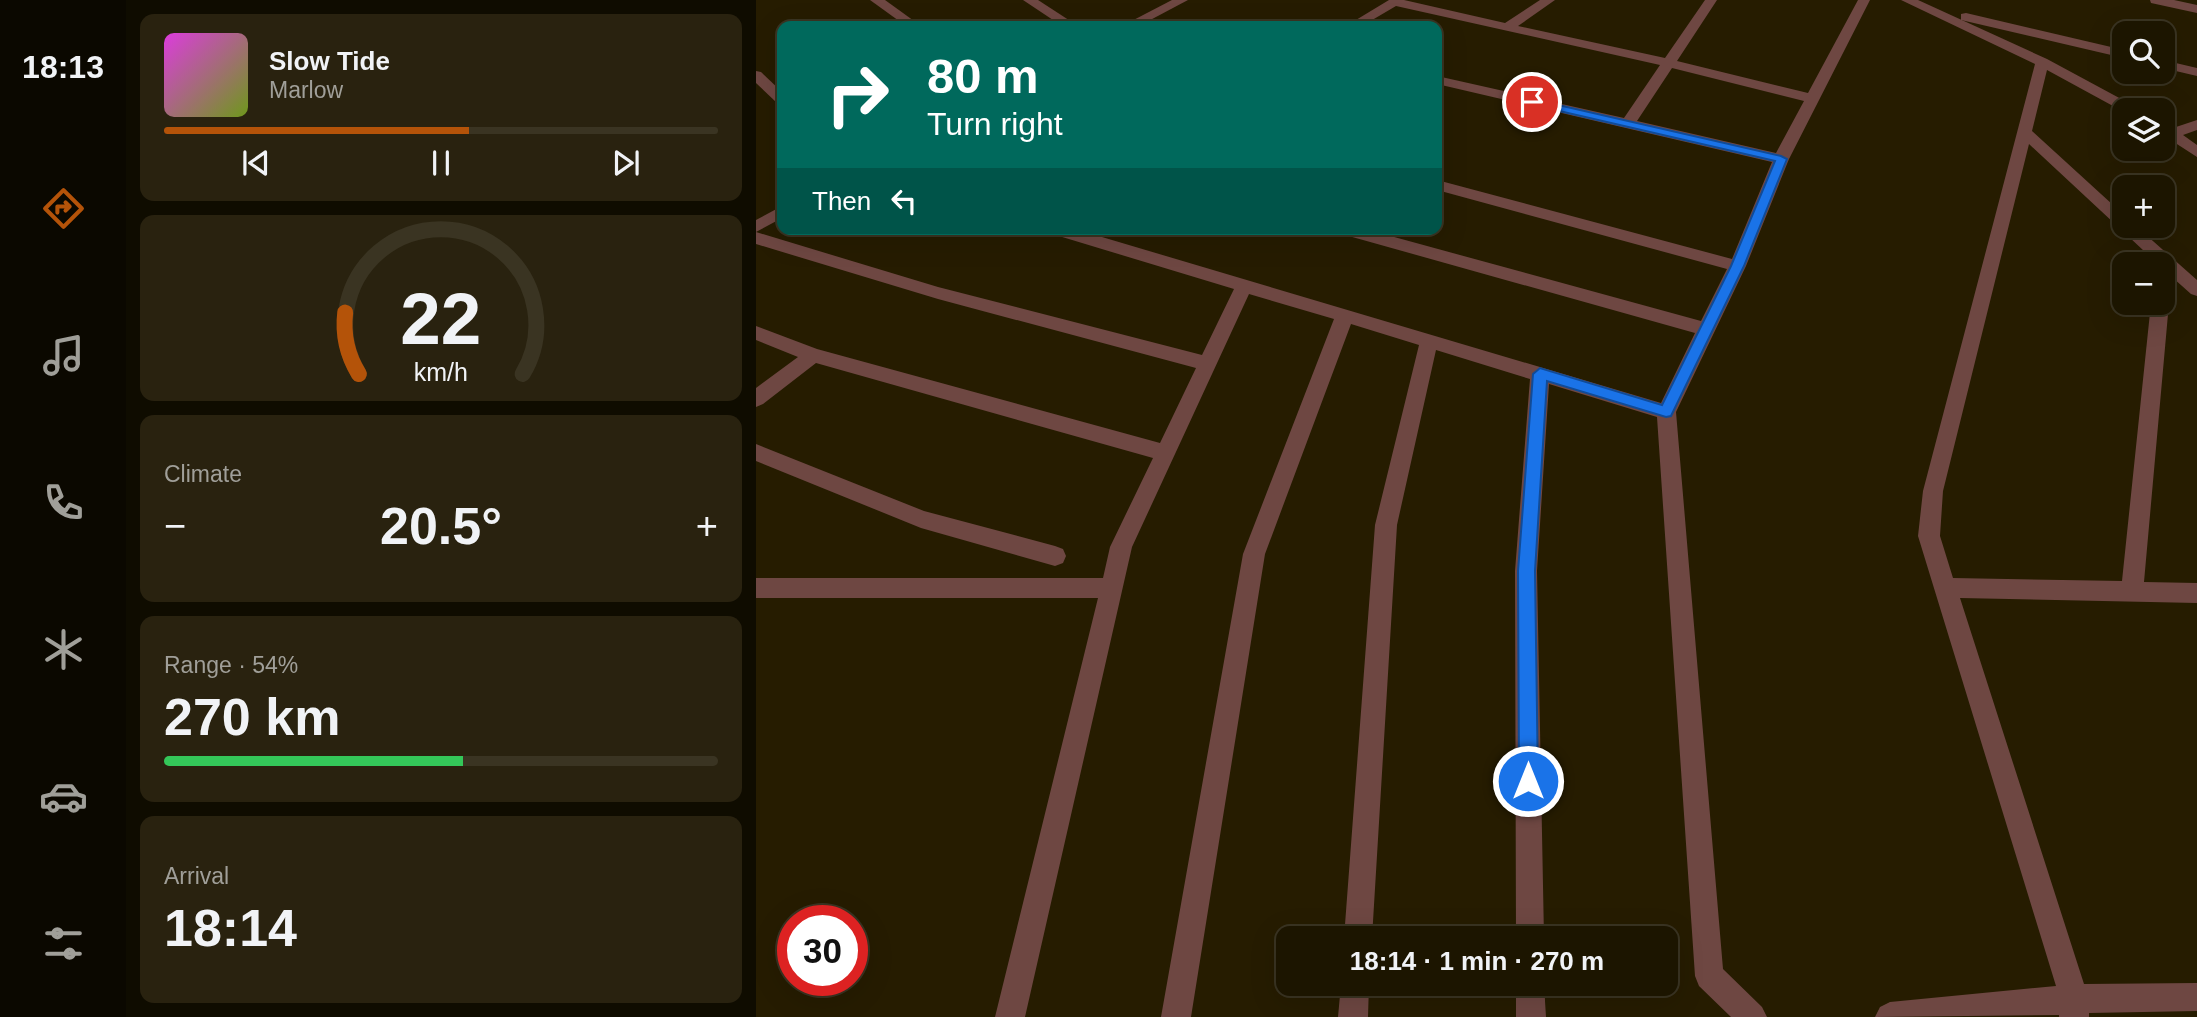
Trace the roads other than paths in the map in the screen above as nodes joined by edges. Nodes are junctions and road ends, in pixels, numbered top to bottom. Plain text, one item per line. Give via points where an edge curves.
1 (876, 0) edge
2 (1029, 0) edge
3 (1149, 0) edge
4 (1182, 0) edge
5 (1549, 0) edge
6 (1711, 0) edge
7 (1864, 0) edge
8 (2157, 0) edge
9 (1396, 1) edge
10 (1914, 3) edge
11 (1165, 9) junction
12 (2197, 9) edge
13 (907, 21) edge
14 (1063, 21) edge
15 (1140, 21) edge
16 (1362, 21) edge
17 (1507, 27) junction
18 (2112, 51) edge
19 (2042, 62) junction
20 (1668, 63) junction
21 (2175, 67) edge
22 (2197, 72) edge
23 (756, 75) edge
24 (1442, 81) edge
25 (777, 95) edge
26 (1813, 99) junction
27 (2112, 100) edge
28 (1628, 124) junction
29 (2197, 125) edge
30 (2175, 129) edge
31 (2023, 131) junction
32 (2175, 137) edge
33 (2197, 152) edge
34 (1781, 159) junction
35 (1442, 185) edge
36 (2112, 213) edge
37 (777, 214) edge
38 (756, 227) edge
39 (1075, 235) edge
40 (1366, 235) edge
41 (756, 238) edge
42 (2137, 238) edge
43 (2151, 252) edge
44 (1737, 266) junction
45 (2175, 274) edge
46 (1244, 286) junction
47 (2197, 290) edge
48 (2159, 315) edge
49 (1345, 316) junction
50 (1706, 329) junction
51 (756, 333) edge
52 (1429, 341) junction
53 (813, 355) junction
54 (1208, 364) junction
55 (1540, 374) junction
56 (756, 399) edge
57 (1666, 412) junction
58 (756, 452) edge
59 (1165, 453) junction
60 (1055, 556) dead end
61 (756, 588) edge
62 (1111, 588) junction
63 (1947, 588) junction
64 (2132, 593) junction
65 (2197, 593) edge
66 (1359, 926) edge
67 (1530, 926) edge
68 (1354, 996) edge
69 (1530, 996) edge
70 (2197, 997) edge
71 (2074, 1008) edge
72 (1010, 1017) edge
73 (1176, 1017) edge
74 (1353, 1017) edge
75 (1531, 1017) edge
76 (1752, 1017) edge
77 (1890, 1017) edge

1 - 13 street
2 - 14 street
3 - 11 street
4 - 11 street
5 - 17 street
6 - 20 street
7 - 26 street
8 - 12 street
9 - 16 street
9 - 17 street
10 - 18 street
10 - 19 street
11 - 15 street
17 - 20 street
19 - 27 street
19 - 31 street
20 - 26 street
20 - 28 street
21 - 22 street
23 - 25 street
24 - 28 street
26 - 34 street
28 - 34 street
29 - 30 street
31 - 36 street
31 - 63 street via 1933,491 1929,536
32 - 33 street
34 - 44 street
35 - 44 street
37 - 38 street
39 - 46 street
40 - 50 street
41 - 54 street via 938,293
42 - 43 street
44 - 50 street
45 - 47 street
46 - 49 street
46 - 54 street
48 - 64 street
49 - 52 street
49 - 73 street via 1254,554
50 - 57 street
51 - 53 street
52 - 55 street
52 - 66 street via 1386,525
53 - 56 street
53 - 59 street
54 - 59 street
55 - 57 street
55 - 67 street via 1526,571
57 - 76 street via 1709,976
58 - 60 street via 921,519
59 - 62 street via 1121,547
61 - 62 street
62 - 72 street
63 - 64 street
63 - 71 street
64 - 65 street
68 - 74 street
69 - 75 street
70 - 71 street
71 - 77 street

